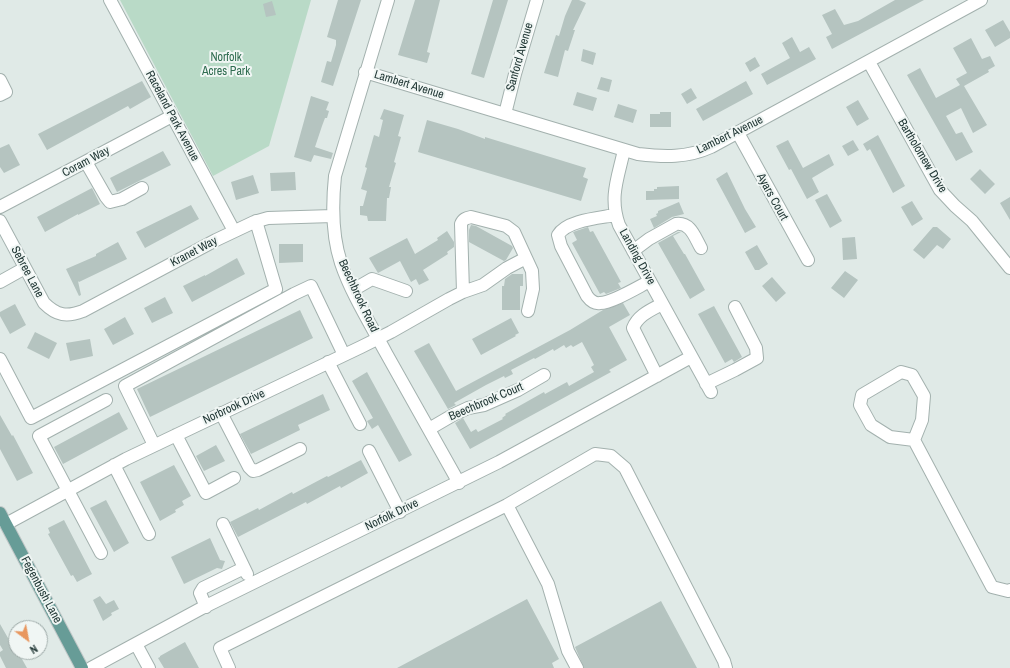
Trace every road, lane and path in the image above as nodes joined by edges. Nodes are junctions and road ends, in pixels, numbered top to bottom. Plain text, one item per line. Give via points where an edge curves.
1 (110, 0) edge
2 (388, 0) edge
3 (537, 0) edge
4 (981, 0) edge
5 (868, 62) junction
6 (365, 72) junction
7 (0, 80) edge
8 (0, 95) edge
9 (504, 114) junction
10 (172, 116) junction
11 (738, 133) junction
12 (624, 150) junction
13 (86, 162) junction
14 (142, 188) dead end
15 (0, 207) edge
16 (616, 215) junction
17 (334, 216) junction
18 (0, 221) edge
19 (256, 221) junction
20 (234, 232) junction
21 (701, 248) dead end
22 (633, 251) junction
23 (526, 258) junction
24 (808, 260) dead end
25 (25, 268) junction
26 (1010, 268) edge
27 (650, 281) junction
28 (0, 282) edge
29 (353, 290) junction
30 (406, 291) dead end
31 (463, 292) junction
32 (662, 304) junction
33 (735, 306) dead end
34 (528, 311) dead end
35 (63, 314) joint
36 (378, 338) junction
37 (344, 355) junction
38 (691, 357) junction
39 (0, 359) edge
40 (328, 362) junction
41 (544, 375) dead end
42 (657, 376) junction
43 (106, 400) dead end
44 (221, 413) junction
45 (360, 424) dead end
46 (429, 429) junction
47 (176, 435) junction
48 (914, 440) junction
49 (154, 445) junction
50 (300, 449) dead end
51 (369, 450) dead end
52 (114, 466) junction
53 (234, 478) dead end
54 (459, 483) junction
55 (69, 490) junction
56 (507, 505) junction
57 (400, 512) junction
58 (3, 518) edge
59 (223, 524) dead end
60 (149, 534) dead end
61 (101, 553) dead end
62 (244, 568) junction
63 (252, 584) junction
64 (1010, 590) edge
65 (206, 607) junction
66 (136, 644) junction
67 (82, 668) edge
68 (91, 668) edge
69 (149, 668) edge
70 (229, 668) edge
71 (577, 668) edge
72 (726, 668) edge

1 - 10 street, Raceland Park Avenue
2 - 6 street, Beechbrook Road
3 - 9 street, Sanford Avenue
4 - 5 street, Lambert Avenue
5 - 11 street, Lambert Avenue
5 - 26 street, Bartholomew Drive via 940,190 972,221
6 - 9 street, Lambert Avenue
6 - 17 street, Beechbrook Road via 335,176
7 - 8 street via 6,92
9 - 12 street, Lambert Avenue
10 - 13 street, Coram Way
10 - 20 street, Raceland Park Avenue
11 - 12 street, Lambert Avenue via 702,151 680,156 661,157
11 - 24 street, Ayars Court
12 - 16 street, Landing Drive via 614,196
13 - 14 street via 110,202 122,199
13 - 15 street, Coram Way
16 - 22 street, Landing Drive
16 - 27 street via 583,221 566,227 558,235 586,296 594,302 602,303
17 - 19 street, Kranet Way via 268,218
17 - 29 street, Beechbrook Road via 341,263
18 - 25 street, Sebree Lane
19 - 20 street, Kranet Way
19 - 39 street via 276,289 32,418
20 - 35 street, Kranet Way via 83,311 73,315
21 - 22 street via 690,229 680,223 649,239
22 - 27 street, Landing Drive
23 - 31 street, Norbrook Drive via 483,285
23 - 31 street via 514,232 506,226 467,218 461,224
23 - 34 street via 532,271 533,289
25 - 28 street
25 - 35 street, Sebree Lane via 44,303
27 - 32 street, Landing Drive
29 - 30 street via 372,279
29 - 36 street, Beechbrook Road
31 - 36 street, Norbrook Drive
32 - 38 street, Landing Drive
32 - 42 street via 644,314 633,328
33 - 38 street, Landing Drive via 756,348 757,358 708,388
36 - 37 street, Norbrook Drive
36 - 46 street, Beechbrook Road
37 - 40 street, Norbrook Drive
37 - 49 street via 311,286 125,386
38 - 42 street, Norfolk Drive
40 - 44 street, Norbrook Drive
40 - 45 street
41 - 46 street, Beechbrook Court via 484,405 452,415
42 - 54 street, Norfolk Drive
43 - 55 street via 39,436
44 - 47 street, Norbrook Drive
44 - 50 street via 253,471
46 - 54 street, Beechbrook Road
47 - 49 street, Norbrook Drive
47 - 53 street via 206,493
48 - 48 street via 890,437 871,425 860,405 862,395 901,372 912,375 924,396 922,420
48 - 64 street via 992,587 1008,592
49 - 52 street, Norbrook Drive
51 - 57 street
52 - 55 street, Norbrook Drive
52 - 60 street
54 - 57 street, Norfolk Drive
55 - 58 street, Norbrook Drive
55 - 61 street
56 - 70 street via 220,648
56 - 71 street via 548,584 568,651
56 - 72 street via 595,454 611,456 625,468
57 - 63 street, Norfolk Drive
58 - 67 main road, Fegenbush Lane
59 - 62 street
62 - 63 street
62 - 65 street via 203,588 200,593
63 - 65 street, Norfolk Drive
65 - 66 street, Norfolk Drive
66 - 68 street, Norfolk Drive
66 - 69 street

